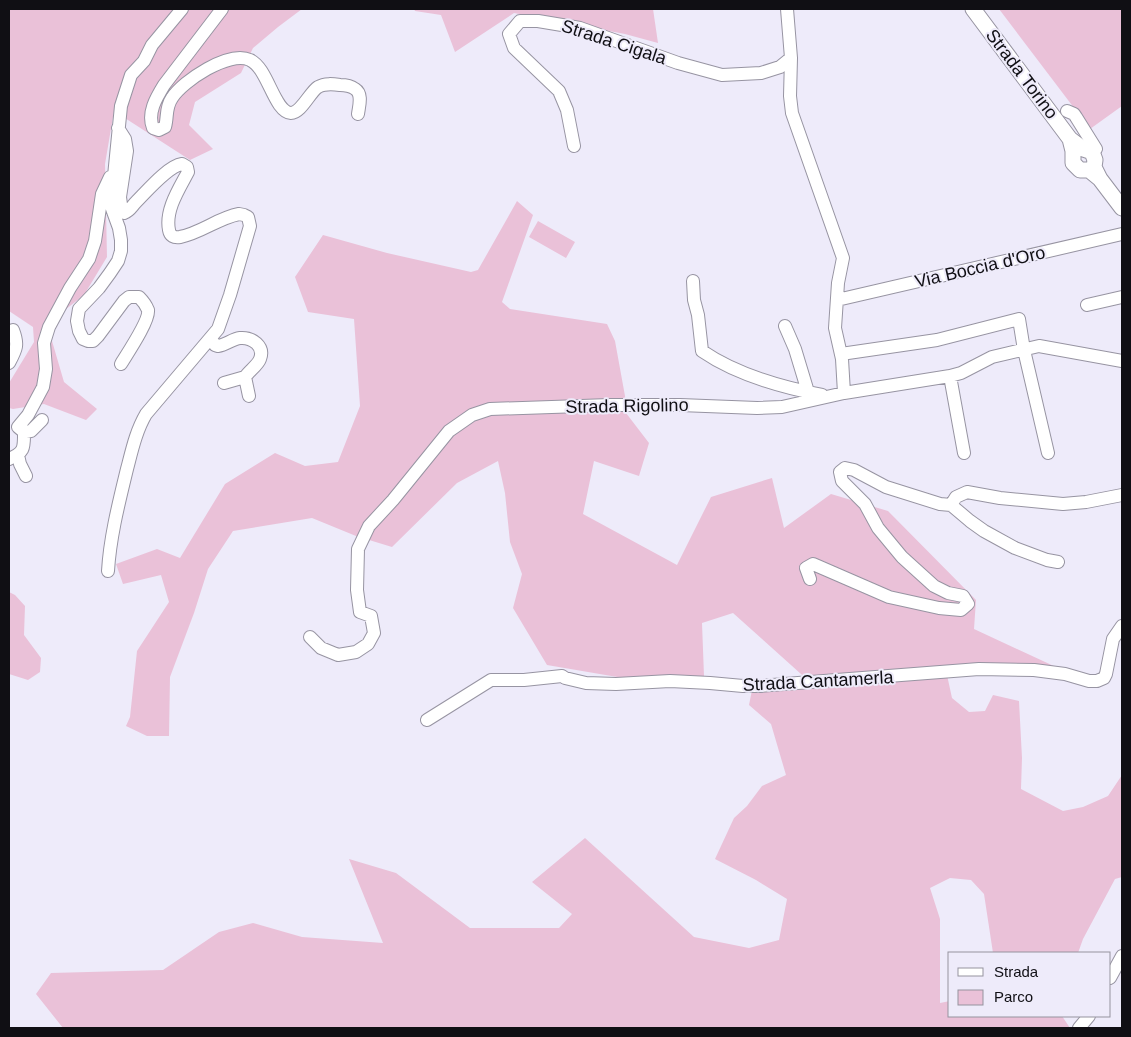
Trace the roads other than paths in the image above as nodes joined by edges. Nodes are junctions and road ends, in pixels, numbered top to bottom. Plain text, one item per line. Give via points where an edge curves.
1 (182, 9) edge
2 (222, 9) edge
3 (787, 9) edge
4 (973, 9) edge
5 (791, 58) junction
6 (1067, 111) dead end
7 (358, 114) dead end
8 (118, 128) junction
9 (574, 146) dead end
10 (1096, 149) dead end
11 (114, 166) junction
12 (1122, 208) edge
13 (1122, 234) edge
14 (693, 281) dead end
15 (1122, 297) edge
16 (837, 300) junction
17 (1087, 305) dead end
18 (785, 326) dead end
19 (13, 330) dead end
20 (210, 339) junction
21 (1024, 350) junction
22 (841, 354) junction
23 (1122, 361) edge
24 (9, 363) edge
25 (121, 364) dead end
26 (950, 376) junction
27 (245, 377) junction
28 (224, 383) dead end
29 (808, 392) junction
30 (844, 393) junction
31 (250, 396) dead end
32 (828, 397) junction
33 (42, 420) dead end
34 (17, 429) edge
35 (1048, 453) dead end
36 (964, 454) dead end
37 (13, 457) edge
38 (26, 476) dead end
39 (1122, 495) edge
40 (950, 505) junction
41 (1058, 562) dead end
42 (108, 571) dead end
43 (810, 579) dead end
44 (1122, 626) edge
45 (310, 637) dead end
46 (427, 720) dead end
47 (1122, 956) edge
48 (1111, 976) edge
49 (1088, 1017) edge
50 (1079, 1028) edge

1 - 8 street via 131,75
2 - 7 street via 156,98 152,109 153,128 159,130 166,125 169,103 188,82 211,67 239,58 251,60 263,71 278,103 286,111 295,111 318,87 332,84 358,91
3 - 5 street
4 - 12 main road, Strada Torino via 1070,139 1073,163 1100,179
5 - 9 street, Strada Cigala via 780,67 761,73 722,75 580,28 538,20 520,22 509,34 514,48 558,92 567,110
5 - 16 street via 792,113 842,258
6 - 10 street via 1076,116
8 - 11 street
8 - 20 street via 125,139 127,151 120,197 122,212 127,212 166,172 182,164 188,172 168,220 172,236 186,235 236,214 249,218 250,230 230,295 220,324
11 - 25 street via 111,206 119,228 121,251 110,273 79,309 77,321 83,339 93,340 124,301 129,297 139,297 148,316
11 - 34 street via 102,194 89,260 49,327 44,344 46,369 42,387
13 - 16 street, Via Boccia d'Oro
14 - 29 street via 702,351 761,380
15 - 17 street
16 - 22 street via 835,328
18 - 29 street
19 - 24 street via 17,346
20 - 27 street via 218,346 240,338 259,344 260,360
20 - 42 street via 141,422 124,483
21 - 22 street via 1019,319 937,340
21 - 23 street, Strada Rigolino via 1039,346
21 - 26 street, Strada Rigolino via 992,358
21 - 35 street
22 - 30 street
26 - 30 street, Strada Rigolino
26 - 36 street
27 - 28 street
27 - 31 street
29 - 32 street
30 - 32 street, Strada Rigolino
32 - 45 street, Strada Rigolino via 765,408 610,406 490,409 472,415 449,430 369,526 358,549 360,612 371,616 374,633 368,644 356,652 338,654 321,648
33 - 34 street via 31,431
34 - 37 street via 24,446
37 - 38 street
39 - 40 street via 1063,504 967,492 956,497
40 - 41 street via 984,531 1015,548
40 - 43 street via 886,487 854,470 844,468 840,472 842,481 865,504 878,528 902,557 934,586 963,596 968,604 961,610 888,597 813,564 806,568
44 - 46 street, Strada Cantamerla via 1112,639 1106,674 1097,681 1034,670 979,669 760,686 670,681 593,683 556,676 491,680
47 - 48 street
49 - 50 street

